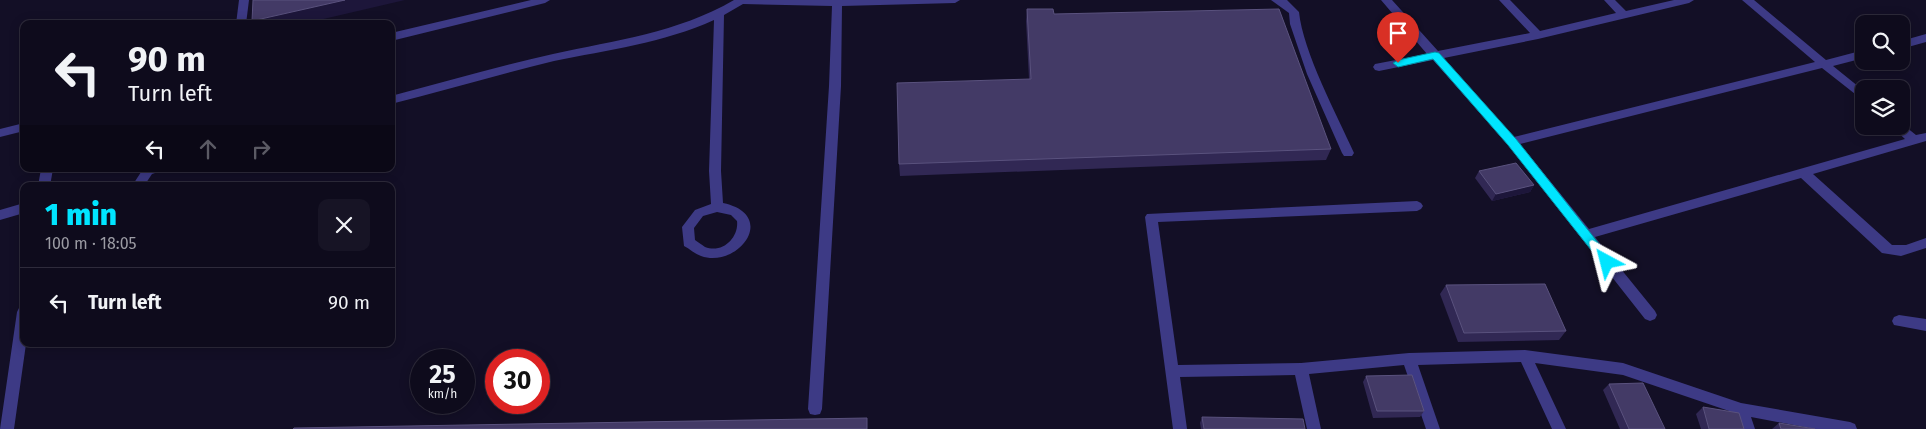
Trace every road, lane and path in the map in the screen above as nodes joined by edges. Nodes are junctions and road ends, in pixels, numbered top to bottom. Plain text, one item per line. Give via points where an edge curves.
1 (244, 0) edge
2 (545, 0) edge
3 (740, 0) edge
4 (955, 0) edge
5 (1276, 0) edge
6 (1386, 0) edge
7 (1504, 0) edge
8 (1609, 0) edge
9 (1689, 0) edge
10 (1747, 0) edge
11 (837, 3) junction
12 (719, 15) junction
13 (1624, 15) junction
14 (242, 20) edge
15 (1538, 35) junction
16 (395, 36) edge
17 (1926, 38) edge
18 (1910, 42) edge
19 (1435, 56) junction
20 (1855, 56) edge
21 (1826, 64) junction
22 (1379, 67) dead end
23 (1855, 89) edge
24 (395, 99) edge
25 (20, 128) edge
26 (0, 133) edge
27 (1920, 138) edge
28 (1512, 142) junction
29 (1348, 153) dead end
30 (1803, 172) junction
31 (1417, 206) dead end
32 (717, 207) junction
33 (20, 209) edge
34 (0, 215) edge
35 (1586, 235) junction
36 (1926, 243) edge
37 (1650, 316) dead end
38 (1899, 321) dead end
39 (1926, 325) edge
40 (20, 340) edge
41 (1525, 356) junction
42 (1409, 359) junction
43 (1301, 369) junction
44 (1171, 371) junction
45 (815, 409) dead end
46 (1741, 409) junction
47 (7, 429) edge
48 (1180, 429) edge
49 (1314, 429) edge
50 (1433, 429) edge
51 (1559, 429) edge
52 (1748, 429) edge
53 (1850, 429) edge

1 - 14 street
2 - 16 street
3 - 11 street
3 - 12 street
4 - 11 street
5 - 29 street via 1294,12 1295,24 1313,74
6 - 19 street
7 - 15 street
8 - 13 street
9 - 13 street
10 - 21 street
11 - 45 street
12 - 24 street via 684,28
12 - 32 street
13 - 15 street
15 - 19 street
17 - 18 street
19 - 22 street
19 - 28 street
20 - 21 street
21 - 23 street
21 - 28 street
25 - 26 street
27 - 30 street
28 - 35 street
30 - 35 street
30 - 36 street via 1887,249 1899,252
31 - 44 street via 1151,217
32 - 32 street via 735,210 741,215 746,228 744,236 722,252 703,252 689,242 688,227 699,213
33 - 34 street
35 - 37 street
38 - 39 street
40 - 47 street
41 - 42 street
41 - 46 street via 1623,369
41 - 51 street
42 - 43 street
42 - 50 street
43 - 44 street
43 - 49 street
44 - 48 street
46 - 52 street
46 - 53 street

